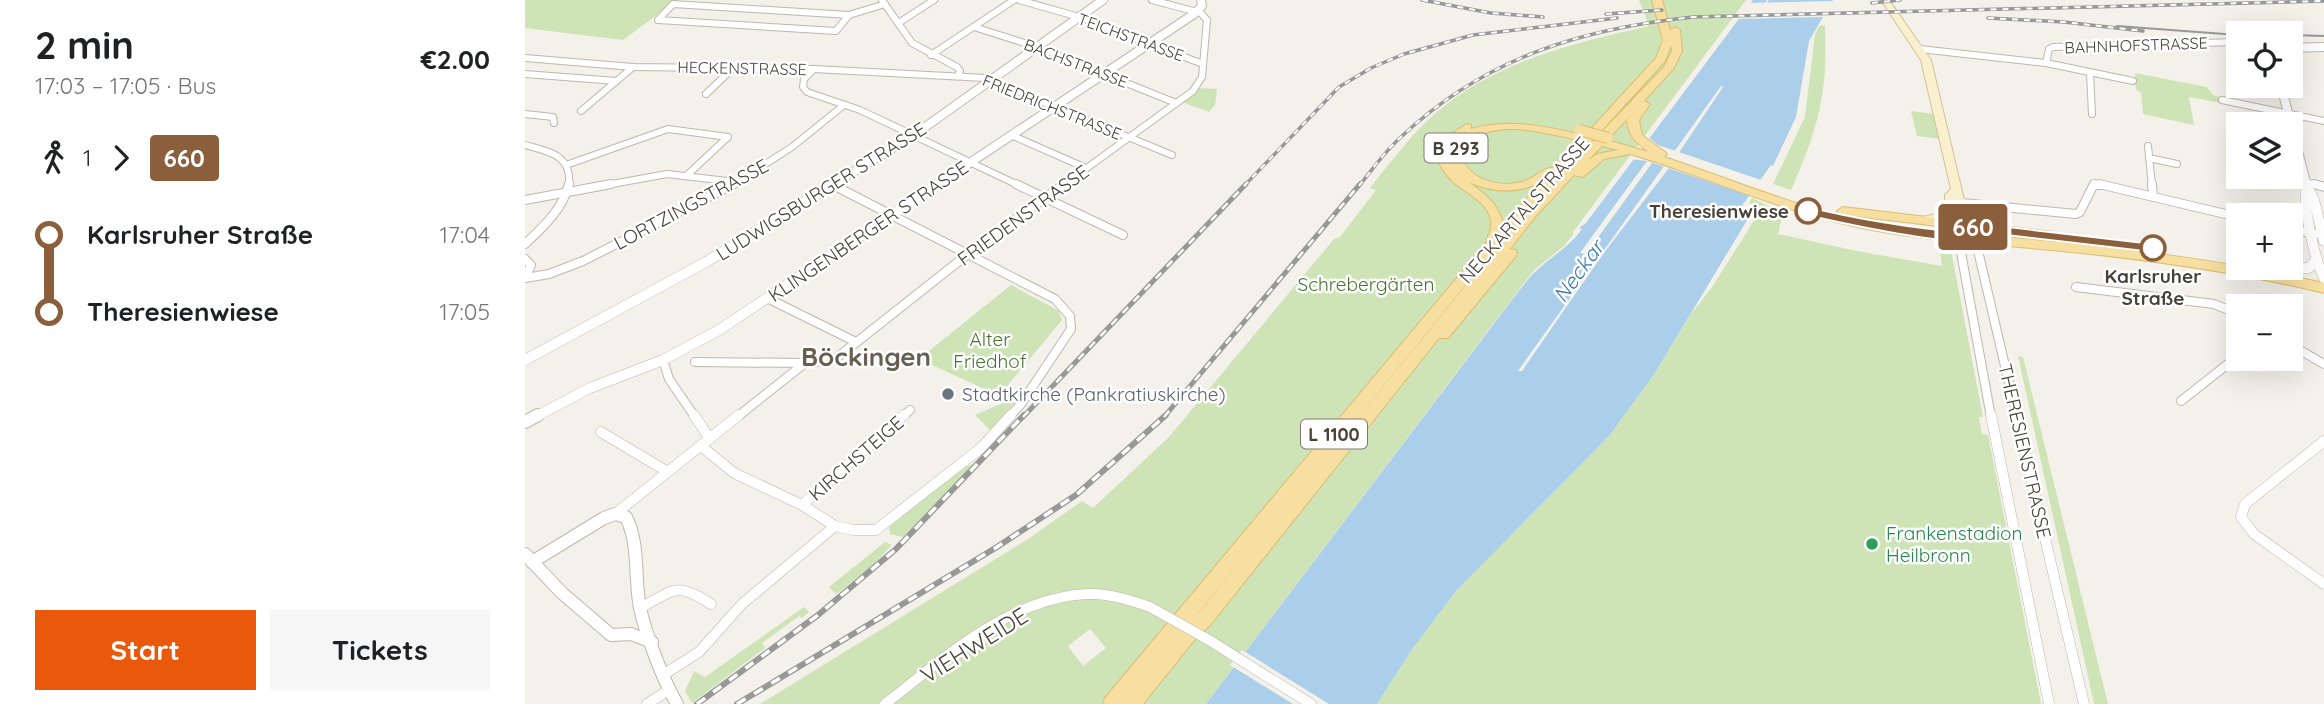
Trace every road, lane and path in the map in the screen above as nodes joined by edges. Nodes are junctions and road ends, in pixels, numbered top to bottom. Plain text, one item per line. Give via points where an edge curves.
1 (934, 0) edge
2 (1016, 0) edge
3 (1103, 0) edge
4 (1151, 0) edge
5 (1201, 0) edge
6 (1885, 0) edge
7 (1659, 1) edge
8 (884, 2) edge
9 (1198, 12) junction
10 (849, 15) junction
11 (1079, 17) junction
12 (900, 22) junction
13 (1674, 24) junction
14 (974, 27) junction
15 (2226, 42) edge
16 (1149, 44) junction
17 (1037, 47) junction
18 (2303, 47) edge
19 (2324, 47) edge
20 (1920, 49) junction
21 (931, 55) junction
22 (525, 58) edge
23 (812, 59) dead end
24 (2046, 63) junction
25 (1203, 64) junction
26 (633, 66) junction
27 (733, 68) junction
28 (804, 69) junction
29 (814, 69) junction
30 (1105, 73) junction
31 (2090, 73) junction
32 (525, 74) edge
33 (958, 76) junction
34 (990, 80) junction
35 (617, 81) junction
36 (2133, 81) dead end
37 (706, 94) dead end
38 (2222, 100) dead end
39 (1176, 103) junction
40 (845, 105) junction
41 (1055, 106) junction
42 (581, 111) dead end
43 (2283, 112) edge
44 (525, 114) edge
45 (2092, 114) dead end
46 (2303, 116) edge
47 (2324, 121) edge
48 (554, 124) dead end
49 (1577, 133) junction
50 (914, 135) junction
51 (1011, 135) junction
52 (1128, 137) junction
53 (525, 145) edge
54 (2148, 146) dead end
55 (1634, 147) junction
56 (1574, 152) junction
57 (1172, 155) dead end
58 (2149, 158) junction
59 (971, 162) junction
60 (2177, 164) dead end
61 (566, 165) junction
62 (1086, 168) junction
63 (686, 176) junction
64 (2303, 176) edge
65 (736, 182) junction
66 (833, 184) junction
67 (2305, 184) junction
68 (2324, 187) edge
69 (569, 191) junction
70 (1777, 196) junction
71 (2153, 197) junction
72 (1044, 198) junction
73 (1959, 198) junction
74 (525, 200) edge
75 (2226, 213) edge
76 (892, 215) junction
77 (1918, 222) junction
78 (1957, 231) junction
79 (2303, 232) edge
80 (1974, 233) junction
81 (1123, 234) dead end
82 (2321, 236) edge
83 (525, 244) edge
84 (1485, 252) junction
85 (968, 254) junction
86 (525, 259) edge
87 (2226, 260) edge
88 (2315, 261) junction
89 (2303, 268) edge
90 (2303, 274) edge
91 (525, 278) edge
92 (2324, 279) edge
93 (2295, 281) junction
94 (2076, 288) dead end
95 (2324, 288) edge
96 (767, 298) junction
97 (2226, 309) edge
98 (856, 342) junction
99 (2303, 352) edge
100 (525, 360) edge
101 (663, 360) junction
102 (695, 362) dead end
103 (805, 362) junction
104 (2324, 364) edge
105 (2226, 365) edge
106 (1401, 377) junction
107 (2181, 401) dead end
108 (910, 410) dead end
109 (525, 422) edge
110 (601, 432) dead end
111 (710, 439) junction
112 (2324, 441) edge
113 (701, 446) junction
114 (668, 472) junction
115 (802, 505) junction
116 (615, 514) junction
117 (835, 526) junction
118 (529, 558) edge
119 (2324, 584) edge
120 (711, 604) dead end
121 (640, 608) junction
122 (652, 642) junction
123 (663, 675) junction
124 (669, 690) junction
125 (647, 704) edge
126 (677, 704) edge
127 (885, 704) edge
128 (1112, 704) edge
129 (1131, 704) edge
130 (1311, 704) edge
131 (2049, 704) edge
132 (2084, 704) edge

1 - 12 street
2 - 11 street, TEICHSTRASSE
2 - 14 street
3 - 11 street, LUDWIGSBURGER STRASSE
4 - 9 street
5 - 9 street
6 - 20 main road, THERESIENSTRASSE
7 - 13 main road, NECKARTALSTRASSE / B 293
7 - 56 main road, NECKARTALSTRASSE / B 293 via 1668,40 1665,52
8 - 10 street
8 - 12 street, FRIEDRICHSTRASSE
9 - 16 street, KLINGENBERGER STRASSE
9 - 25 street via 1207,20
10 - 10 street via 836,31 658,18 673,4
11 - 16 street, TEICHSTRASSE
11 - 17 street, LUDWIGSBURGER STRASSE
12 - 21 street, FRIEDRICHSTRASSE via 912,43
13 - 55 main road, NECKARTALSTRASSE / B 293 via 1683,59 1633,120
13 - 106 main road, NECKARTALSTRASSE / L 1100 via 1677,51 1669,68 1531,214
14 - 17 street, BACHSTRASSE
14 - 21 street
15 - 24 street, BAHNHOFSTRASSE via 2053,47
16 - 25 street, TEICHSTRASSE
16 - 30 street, KLINGENBERGER STRASSE
17 - 30 street, BACHSTRASSE
17 - 34 street, LUDWIGSBURGER STRASSE
18 - 19 street
20 - 24 street
20 - 73 main road, THERESIENSTRASSE
21 - 33 street, FRIEDRICHSTRASSE via 957,67
22 - 26 street, HECKENSTRASSE
23 - 28 street
24 - 31 street
25 - 39 street, FRIEDENSTRASSE via 1201,80
26 - 27 street, HECKENSTRASSE
26 - 35 street
27 - 28 street, HECKENSTRASSE
27 - 37 street
28 - 29 street, HECKENSTRASSE
29 - 33 street, HECKENSTRASSE
29 - 40 street via 804,79 807,92
30 - 39 street, BACHSTRASSE
30 - 41 street, KLINGENBERGER STRASSE
31 - 36 street
31 - 45 street
32 - 35 street
33 - 34 street, FRIEDRICHSTRASSE
34 - 41 street, FRIEDRICHSTRASSE
34 - 50 street, LUDWIGSBURGER STRASSE
35 - 42 street
38 - 43 street
39 - 52 street, FRIEDENSTRASSE
40 - 50 street
40 - 65 street, LORTZINGSTRASSE via 798,145
41 - 51 street, KLINGENBERGER STRASSE
41 - 52 street, FRIEDRICHSTRASSE
44 - 48 street via 553,117
46 - 47 street
49 - 55 main road, B 293
49 - 56 main road, B 293 via 1488,128 1467,136 1454,153 1459,169 1467,176 1509,187 1540,178
49 - 84 main road via 1528,121 1494,121 1464,128 1447,141 1442,157 1446,168 1488,203 1497,218 1495,235
50 - 59 street
50 - 66 street, LUDWIGSBURGER STRASSE
51 - 59 street, KLINGENBERGER STRASSE
51 - 62 street
52 - 57 street, FRIEDRICHSTRASSE
52 - 62 street, FRIEDENSTRASSE
53 - 61 street via 555,154
54 - 58 street
55 - 70 main road, NECKARTALSTRASSE
55 - 106 main road, NECKARTALSTRASSE via 1601,156 1576,176 1458,318
56 - 84 main road, NECKARTALSTRASSE / L 1100
58 - 60 street
58 - 71 street
59 - 72 street
59 - 76 street, KLINGENBERGER STRASSE
61 - 63 street via 668,129 728,137
61 - 69 street via 571,177
62 - 72 street, FRIEDENSTRASSE
63 - 65 street
63 - 69 street via 667,174
64 - 67 street
65 - 91 street, LORTZINGSTRASSE via 605,250 551,273
66 - 76 street
66 - 100 street, LUDWIGSBURGER STRASSE via 706,262
67 - 68 street
67 - 82 street via 2314,200
69 - 74 street
69 - 83 street via 553,217
70 - 77 main road
70 - 78 main road via 1854,223
71 - 73 street via 2095,184 2076,214
71 - 75 street
72 - 81 street
72 - 85 street, FRIEDENSTRASSE
73 - 77 main road via 1949,195 1950,209 1944,216
73 - 78 main road, THERESIENSTRASSE
73 - 80 main road, THERESIENSTRASSE
76 - 85 street
76 - 96 street, KLINGENBERGER STRASSE
77 - 78 main road
78 - 80 main road
78 - 131 street, THERESIENSTRASSE
79 - 82 street
80 - 87 main road
80 - 93 main road via 2145,255
80 - 132 street, THERESIENSTRASSE
82 - 88 street
84 - 128 main road, NECKARTALSTRASSE / L 1100
85 - 98 street, FRIEDENSTRASSE
85 - 117 street via 1055,299 1072,320 1071,329 1021,404 989,440 876,530
86 - 91 street via 531,265
88 - 89 street
88 - 92 street
90 - 92 main road
92 - 93 street
93 - 95 main road
94 - 97 street
96 - 98 street
96 - 101 street, KLINGENBERGER STRASSE
98 - 103 street, FRIEDENSTRASSE via 834,360
99 - 104 street
101 - 109 street, KLINGENBERGER STRASSE via 590,388
101 - 111 street via 669,379
102 - 103 street, FRIEDENSTRASSE
103 - 111 street
105 - 107 street
106 - 129 main road, NECKARTALSTRASSE / L 1100
108 - 115 street, KIRCHSTEIGE
110 - 114 street
111 - 113 street
112 - 119 street via 2245,504 2241,517 2254,534
113 - 114 street
113 - 115 street via 734,473
114 - 116 street
115 - 117 street
116 - 118 street
116 - 121 street via 630,521
117 - 123 street via 743,604 699,652
118 - 122 street via 611,635 632,634
120 - 121 street via 679,588
121 - 122 street
122 - 123 street
123 - 124 street
124 - 125 street
124 - 126 street
127 - 130 street, VIEHWEIDE, bridge via 1016,614 1083,594 1150,607

